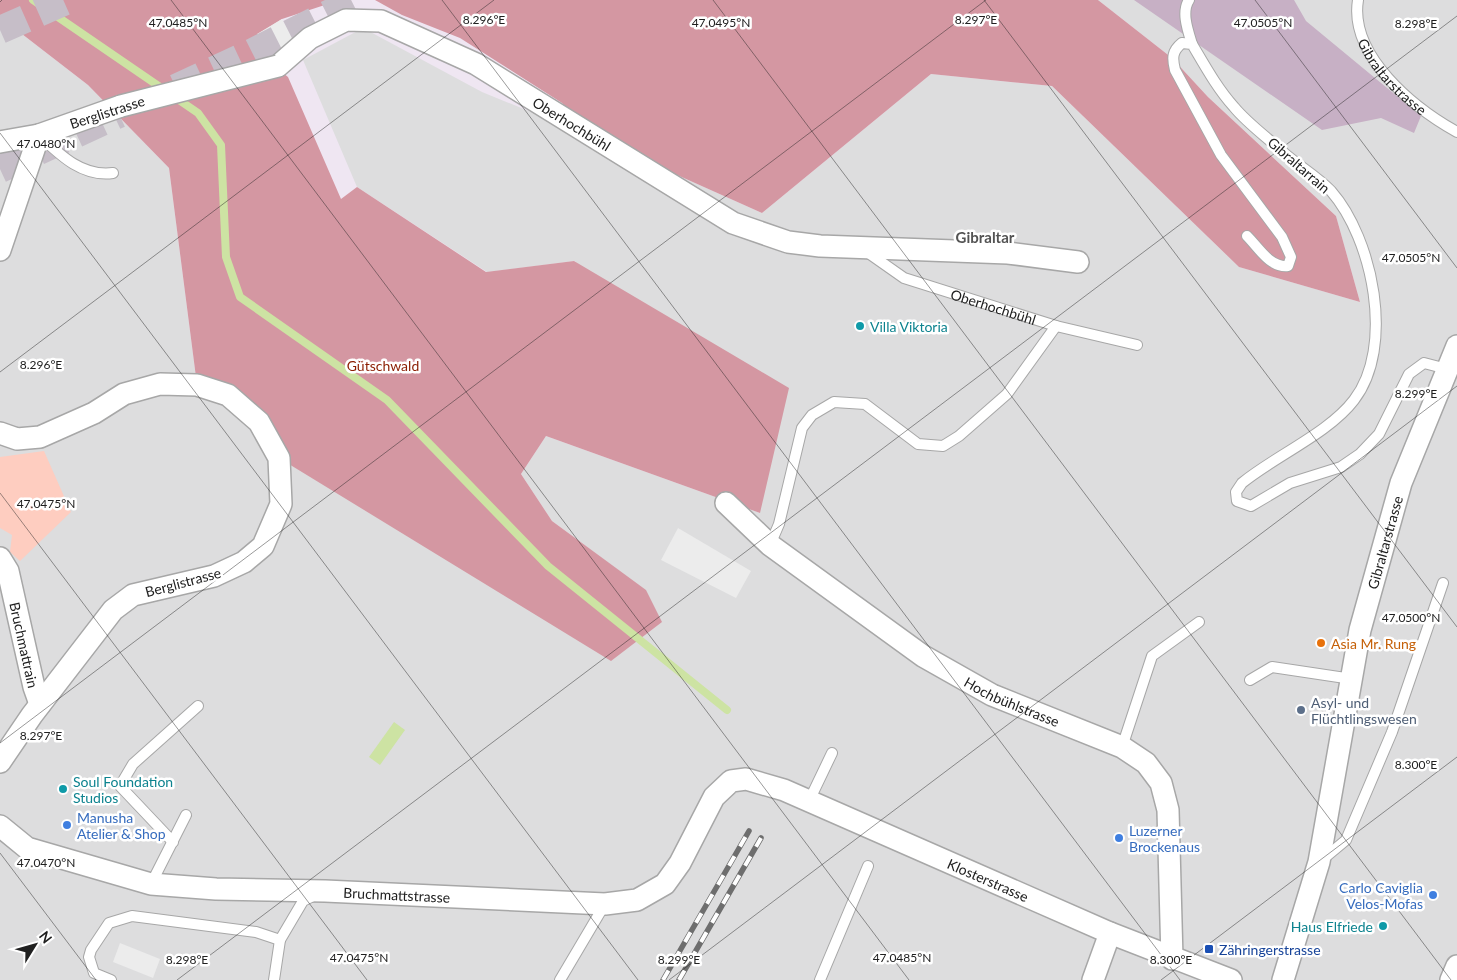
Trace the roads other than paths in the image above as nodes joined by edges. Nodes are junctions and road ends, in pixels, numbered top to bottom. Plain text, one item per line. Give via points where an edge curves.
1 (1190, 0) edge
2 (1358, 0) edge
3 (1192, 44) junction
4 (284, 60) joint
5 (1457, 132) edge
6 (39, 135) junction
7 (0, 142) edge
8 (113, 173) dead end
9 (1247, 236) dead end
10 (858, 246) junction
11 (0, 250) edge
12 (1078, 262) dead end
13 (1056, 326) junction
14 (1137, 345) dead end
15 (1457, 346) edge
16 (1447, 369) junction
17 (0, 434) edge
18 (726, 503) dead end
19 (770, 545) junction
20 (0, 558) edge
21 (1443, 583) dead end
22 (1199, 622) dead end
23 (1352, 679) junction
24 (1250, 680) dead end
25 (40, 704) junction
26 (198, 706) dead end
27 (1122, 747) junction
28 (832, 753) dead end
29 (0, 762) edge
30 (746, 779) joint
31 (809, 801) junction
32 (186, 815) dead end
33 (0, 826) edge
34 (173, 842) junction
35 (1319, 862) junction
36 (868, 866) dead end
37 (151, 884) junction
38 (325, 891) junction
39 (605, 904) junction
40 (1110, 933) junction
41 (280, 940) junction
42 (1172, 959) junction
43 (1457, 966) edge
44 (1202, 975) edge
45 (111, 980) edge
46 (274, 980) edge
47 (560, 980) edge
48 (820, 980) edge
49 (1093, 980) edge
50 (1231, 980) edge
51 (1283, 980) edge
52 (1452, 980) edge

1 - 3 lane via 1186,14
2 - 5 lane, Gibraltarstrasse via 1361,35 1381,70 1401,93
3 - 9 lane via 1182,43 1175,48 1172,58 1175,70 1221,155 1282,237 1291,257 1288,266 1279,267 1272,262
3 - 16 lane, Gibraltarrain via 1235,109 1330,190 1351,218 1365,258 1374,302 1374,354 1366,383 1354,401 1341,415 1242,483 1236,492 1237,501 1251,506 1290,482 1341,467 1360,454 1379,434 1409,374 1424,363
4 - 6 street, Berglistrasse, bridge via 121,106
4 - 10 street, Oberhochbühl via 310,38 346,20 381,21 476,64 733,223 788,242
6 - 7 street, Berglistrasse
6 - 8 lane via 65,159 81,168
6 - 11 street
10 - 12 street, Oberhochbühl via 1008,253
10 - 13 lane, Oberhochbühl via 904,278
13 - 14 lane, Oberhochbühl
13 - 19 lane via 1007,394 944,446 918,444 865,404 834,402 812,415 802,428 779,524
15 - 16 street, Gibraltarstrasse
16 - 23 street, Gibraltarstrasse via 1401,484 1360,630
17 - 25 street, Berglistrasse via 17,439 40,436 94,412 124,394 160,384 197,385 228,395 259,422 278,458 281,504 263,546 244,562 214,576 133,595 113,610
18 - 19 street, Hochbühlstrasse
19 - 27 street, Hochbühlstrasse via 923,656 992,695
20 - 25 street, Bruchmattrain via 8,571
21 - 35 lane via 1392,732 1346,840
22 - 27 lane via 1152,656
23 - 24 lane via 1272,667
23 - 35 street, Gibraltarstrasse
25 - 29 street, Berglistrasse
26 - 34 lane via 133,764 120,786
27 - 42 street, Hochbühlstrasse via 1146,763 1161,783 1168,810
28 - 31 lane
30 - 31 street, Klosterstrasse
30 - 39 street, Bruchmattstrasse via 731,781 714,797 665,884 637,900
31 - 40 street, Klosterstrasse
32 - 34 lane
33 - 37 street, Bruchmattstrasse via 28,848
34 - 37 lane
35 - 51 street, Gibraltarstrasse
36 - 48 lane
37 - 38 street, Bruchmattstrasse
38 - 39 street, Bruchmattstrasse
38 - 41 lane via 303,901
39 - 47 lane
40 - 42 street, Klosterstrasse
40 - 49 street
41 - 45 lane via 256,932 132,916 109,923 91,950 89,957 94,973
41 - 46 lane
42 - 44 street, Klosterstrasse
43 - 52 street
44 - 50 street, Klosterstrasse

